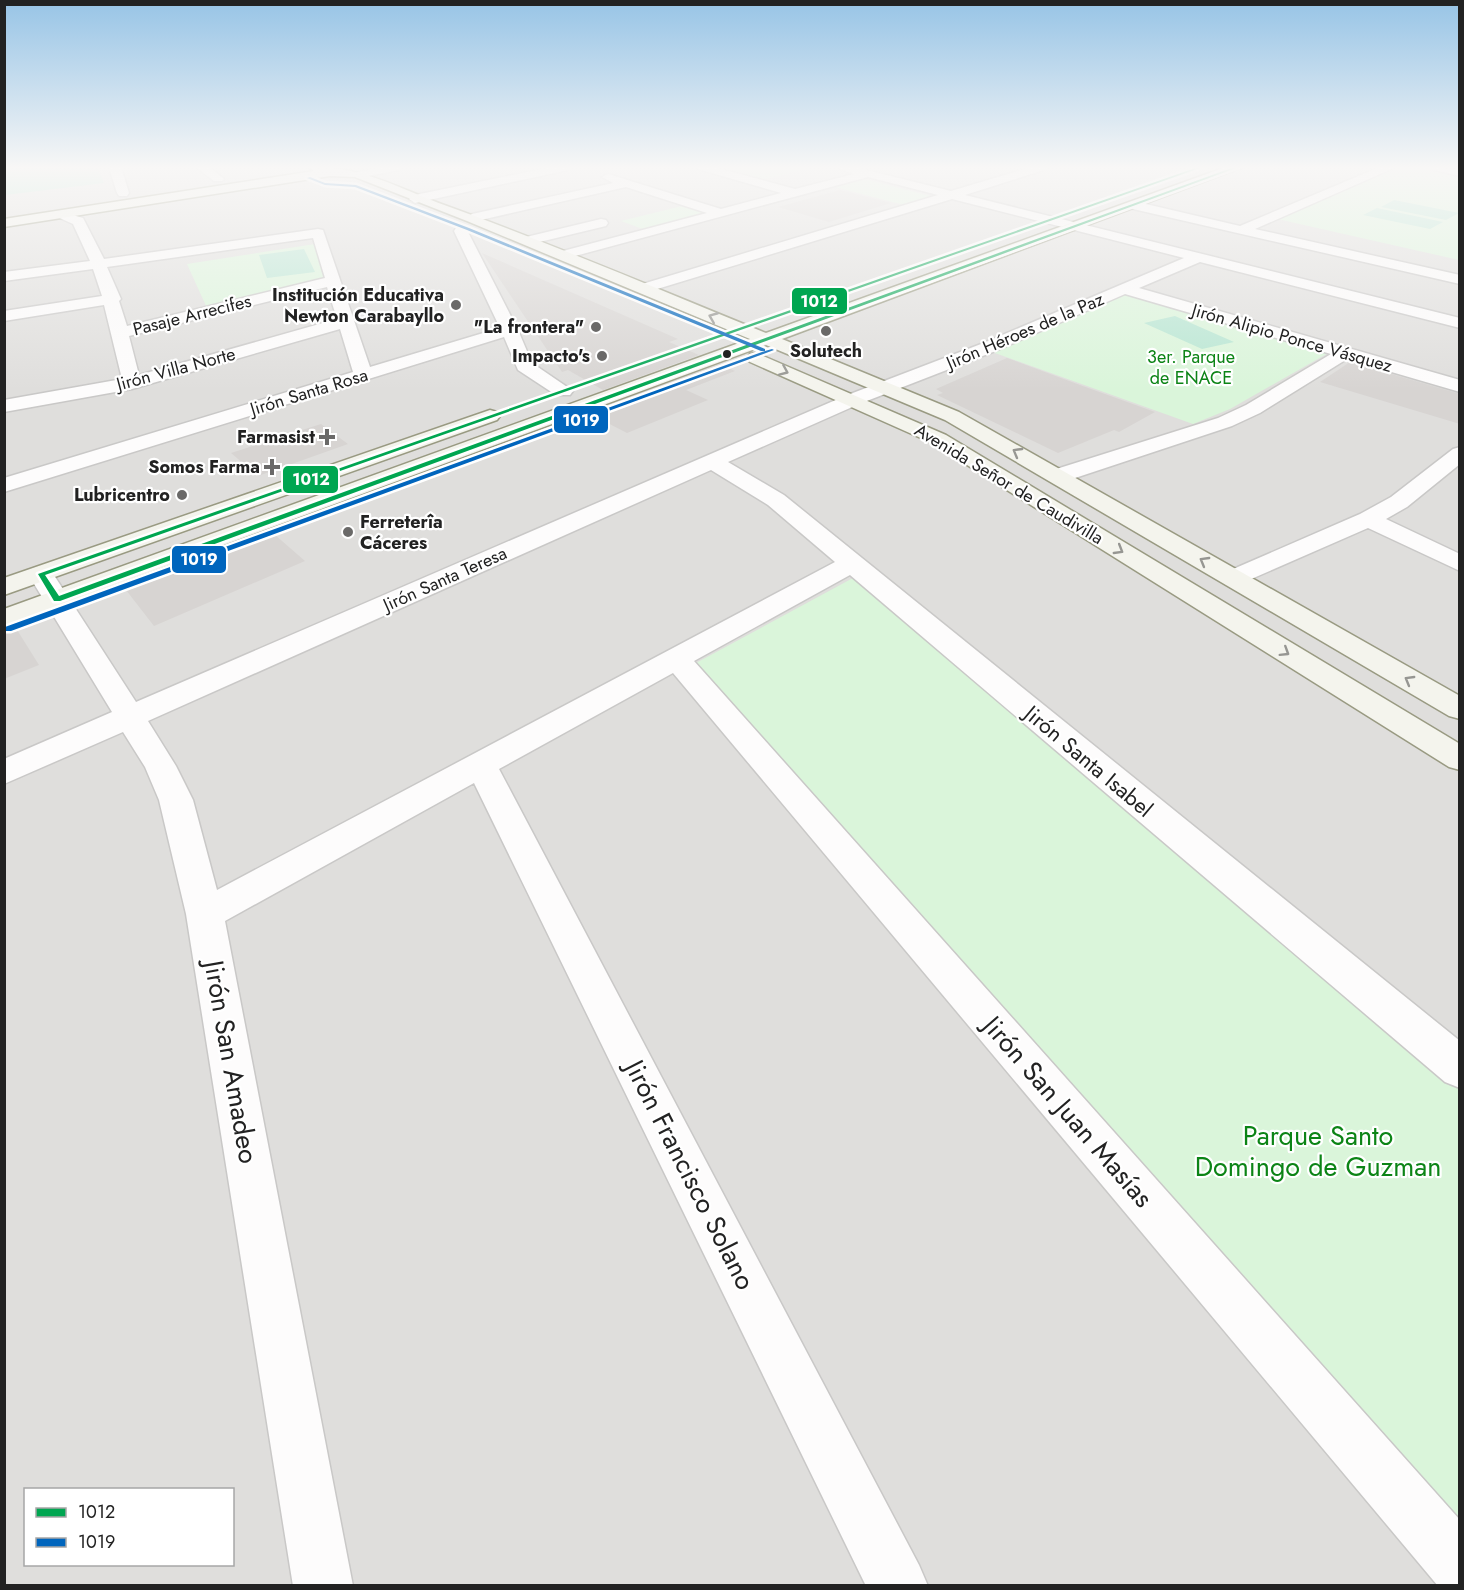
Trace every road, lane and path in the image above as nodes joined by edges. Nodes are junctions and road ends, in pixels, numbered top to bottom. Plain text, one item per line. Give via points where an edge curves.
1 (90, 241) edge
2 (246, 241) edge
3 (324, 241) edge
4 (466, 241) edge
5 (485, 241) edge
6 (527, 241) edge
7 (615, 241) edge
8 (797, 241) edge
9 (989, 241) edge
10 (1035, 241) edge
11 (1130, 241) edge
12 (1295, 241) edge
13 (564, 255) junction
14 (1196, 258) junction
15 (99, 263) junction
16 (1455, 275) edge
17 (4, 277) edge
18 (333, 281) junction
19 (644, 288) junction
20 (1124, 289) junction
21 (113, 299) junction
22 (4, 316) edge
23 (346, 322) junction
24 (1460, 323) edge
25 (741, 328) junction
26 (510, 330) junction
27 (121, 333) junction
28 (711, 339) junction
29 (768, 339) junction
30 (737, 350) junction
31 (1345, 353) junction
32 (363, 375) junction
33 (132, 383) junction
34 (1460, 386) edge
35 (886, 388) junction
36 (563, 391) junction
37 (852, 400) junction
38 (4, 406) edge
39 (1460, 453) edge
40 (712, 462) junction
41 (73, 464) junction
42 (1058, 476) junction
43 (4, 478) edge
44 (4, 484) edge
45 (1368, 519) junction
46 (851, 564) junction
47 (1460, 564) edge
48 (1233, 578) junction
49 (49, 586) junction
50 (4, 587) edge
51 (4, 618) edge
52 (676, 659) junction
53 (1460, 709) edge
54 (128, 717) junction
55 (1460, 759) edge
56 (482, 765) junction
57 (4, 772) edge
58 (205, 914) junction
59 (1460, 1068) edge
60 (1460, 1565) edge
61 (323, 1586) edge
62 (898, 1586) edge

1 - 15 street
2 - 15 street
3 - 18 street
4 - 26 street
5 - 28 main road, Avenida Señor de Caudivilla
6 - 13 main road, Avenida Señor de Caudivilla
7 - 13 street
8 - 19 street
9 - 25 main road
10 - 29 main road
11 - 14 street
12 - 16 street
13 - 19 main road, Avenida Señor de Caudivilla
14 - 20 street, Jirón Héroes de la Paz
14 - 24 street
15 - 17 street
15 - 21 street
18 - 23 street
18 - 27 street, Pasaje Arrecifes
25 -> 19 main road, Avenida Señor de Caudivilla
20 - 31 street, Jirón Alipio Ponce Vásquez
20 - 35 street, Jirón Héroes de la Paz
21 - 22 street
21 - 27 street
23 - 32 street
23 - 33 street, Jirón Villa Norte
25 - 28 main road
25 - 29 main road, Avenida Señor de Caudivilla
26 - 32 street, Jirón Santa Rosa
26 - 36 street via 524,366
27 - 33 street
28 - 30 main road, Avenida Señor de Caudivilla
28 - 36 main road
29 - 30 main road
29 - 35 main road, Avenida Señor de Caudivilla
30 -> 37 main road, Avenida Señor de Caudivilla
30 - 49 main road
31 - 34 street, Jirón Alipio Ponce Vásquez
31 - 42 street via 1225,422
32 - 41 street, Jirón Santa Rosa
33 - 38 street, Jirón Villa Norte
35 - 37 street, Jirón Santa Teresa
42 -> 35 main road, Avenida Señor de Caudivilla via 952,416
36 - 49 main road
37 - 40 street, Jirón Santa Teresa
37 -> 55 main road, Avenida Señor de Caudivilla via 939,439
39 - 45 street via 1398,502
40 - 46 street, Jirón Santa Isabel via 776,500
40 - 54 street, Jirón Santa Teresa
41 - 43 street
41 - 44 street, Jirón Santa Rosa
48 -> 42 main road, Avenida Señor de Caudivilla
45 - 47 street
45 - 48 street
46 - 52 street
46 - 59 street, Jirón Santa Isabel
53 -> 48 main road, Avenida Señor de Caudivilla
49 - 50 main road
49 - 51 main road
49 - 54 street, Jirón San Amadeo
52 - 56 street
52 - 60 street, Jirón San Juan Masías
54 - 57 street, Jirón Santa Teresa
54 - 58 street, Jirón San Amadeo via 160,766 176,800
56 - 58 street
56 - 62 street, Jirón Francisco Solano
58 - 61 street, Jirón San Amadeo

